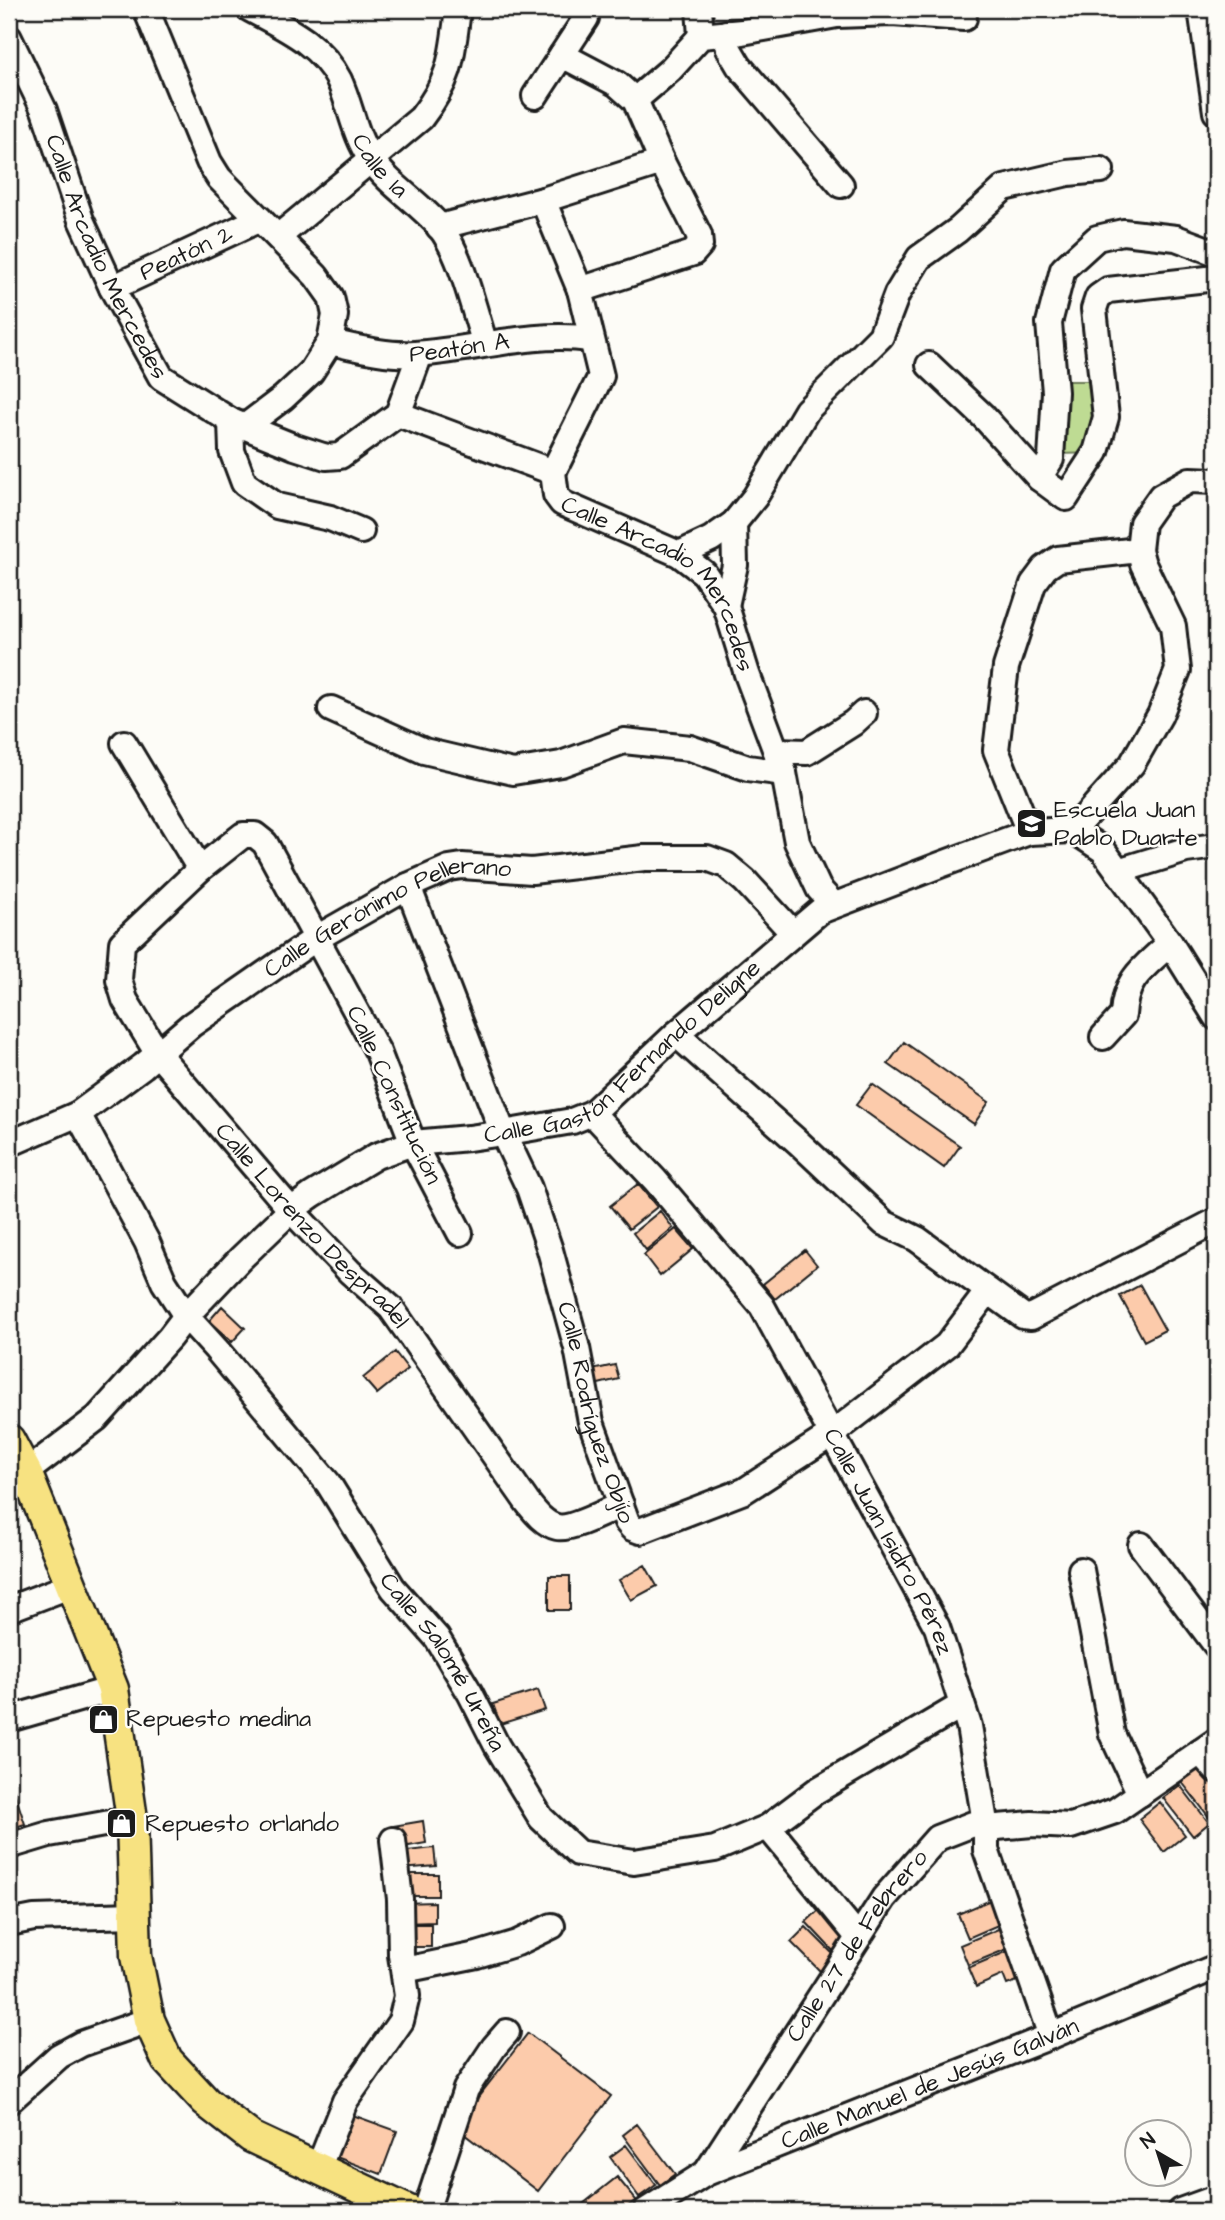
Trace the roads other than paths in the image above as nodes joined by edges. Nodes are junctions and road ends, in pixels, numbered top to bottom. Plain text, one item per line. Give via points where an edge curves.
1 (146, 9) edge
2 (250, 9) edge
3 (458, 9) edge
4 (699, 9) edge
5 (1201, 9) edge
6 (586, 18) dead end
7 (964, 18) dead end
8 (726, 33) junction
9 (701, 36) junction
10 (9, 38) edge
11 (562, 55) junction
12 (535, 96) dead end
13 (635, 100) junction
14 (1216, 112) edge
15 (371, 160) junction
16 (662, 162) junction
17 (1101, 170) dead end
18 (841, 185) dead end
19 (543, 200) junction
20 (261, 219) junction
21 (439, 227) junction
22 (278, 237) junction
23 (1216, 253) edge
24 (1216, 278) edge
25 (112, 288) junction
26 (580, 290) junction
27 (590, 339) junction
28 (330, 342) junction
29 (485, 344) junction
30 (420, 354) junction
31 (929, 365) dead end
32 (398, 414) junction
33 (239, 423) junction
34 (553, 472) junction
35 (1039, 478) junction
36 (1216, 481) edge
37 (734, 523) junction
38 (361, 531) dead end
39 (1139, 550) junction
40 (679, 554) junction
41 (726, 606) junction
42 (331, 709) dead end
43 (864, 713) dead end
44 (124, 743) dead end
45 (780, 762) junction
46 (1073, 830) junction
47 (1029, 832) junction
48 (1216, 846) edge
49 (200, 869) junction
50 (1118, 871) junction
51 (408, 886) junction
52 (834, 905) junction
53 (793, 933) junction
54 (315, 939) junction
55 (1170, 943) junction
56 (1216, 1017) edge
57 (677, 1034) junction
58 (1103, 1037) dead end
59 (158, 1054) junction
60 (592, 1113) junction
61 (78, 1114) junction
62 (503, 1133) junction
63 (9, 1143) edge
64 (414, 1143) junction
65 (291, 1210) junction
66 (1216, 1221) edge
67 (460, 1233) dead end
68 (988, 1292) junction
69 (186, 1316) junction
70 (832, 1434) junction
71 (9, 1440) edge
72 (26, 1472) junction
73 (621, 1505) junction
74 (1141, 1545) dead end
75 (1081, 1570) dead end
76 (72, 1585) junction
77 (9, 1609) edge
78 (1216, 1645) edge
79 (113, 1689) junction
80 (962, 1705) junction
81 (9, 1719) edge
82 (1211, 1754) edge
83 (1140, 1794) junction
84 (132, 1819) junction
85 (768, 1827) junction
86 (985, 1828) junction
87 (393, 1840) dead end
88 (9, 1846) edge
89 (135, 1915) junction
90 (9, 1923) edge
91 (552, 1926) dead end
92 (858, 1937) junction
93 (1216, 1967) edge
94 (404, 1970) junction
95 (149, 2020) junction
96 (507, 2032) dead end
97 (1051, 2036) junction
98 (9, 2101) edge
99 (318, 2169) junction
100 (706, 2173) junction
101 (1216, 2198) edge
102 (410, 2211) edge
103 (426, 2211) edge
104 (646, 2211) edge
105 (1180, 2211) edge

1 - 20 street via 209,162
2 - 15 street, Calle 1a via 304,38 323,55 339,81
3 - 15 street via 451,65 438,97 421,118
4 - 9 street
5 - 14 street
6 - 11 street
7 - 8 street via 837,15
8 - 9 street
8 - 18 street via 739,66
9 - 13 street
10 - 25 street, Calle Arcadio Mercedes via 44,110 80,220
11 - 12 street
11 - 13 street via 617,84
13 - 16 street
15 - 21 street, Calle 1a
15 - 22 street
16 - 19 street
16 - 26 street via 700,245 692,253
17 - 37 street via 1004,188 919,258 897,294 881,336 807,410 755,497
19 - 21 street
19 - 26 street
20 - 22 street
20 - 25 street, Peatón 2
21 - 29 street, Calle 1a via 452,245
22 - 28 street via 331,297 335,315
23 - 35 street via 1176,238 1122,232 1097,238 1063,269 1049,323 1055,392 1051,459
24 - 35 street via 1108,290 1098,296 1094,309 1106,417 1096,452 1066,498
25 - 33 street, Calle Arcadio Mercedes via 161,377
26 - 27 street
27 - 29 street, Peatón A via 567,336
27 - 34 street via 601,376
28 - 30 street, Peatón A
28 - 33 street via 311,372 283,398
29 - 30 street, Peatón A
30 - 32 street
31 - 35 street
32 - 33 street, Calle Arcadio Mercedes via 340,456 326,457
32 - 34 street, Calle Arcadio Mercedes
33 - 38 street via 232,451 244,482 277,506 330,518
34 - 40 street, Calle Arcadio Mercedes via 556,495 562,503
36 - 39 street via 1190,480 1161,496 1142,523
37 - 40 street
37 - 41 street via 734,565
39 - 46 street via 1173,626 1178,670 1160,715 1132,764
39 - 47 street via 1058,559 1033,584 1006,667 996,750
40 - 41 street, Calle Arcadio Mercedes via 704,572
41 - 45 street, Calle Arcadio Mercedes
42 - 45 street via 424,751 513,772 561,764 624,741 690,748 748,768
43 - 45 street via 807,752
44 - 49 street
45 - 52 street, Calle Arcadio Mercedes via 797,842 819,889
46 - 47 street, Calle Gastón Fernando Deligne
46 - 50 street via 1104,850
47 - 52 street, Calle Gastón Fernando Deligne
48 - 50 street via 1186,850
49 - 54 street, Calle Constitución via 243,835 255,835 265,843
49 - 59 street, Calle Lorenzo Despradel via 122,943 119,980 125,1000
50 - 55 street
51 - 53 street, Calle Gerónimo Pellerano via 462,866 532,871 644,858 707,858 726,865 745,881
51 - 54 street, Calle Gerónimo Pellerano
51 - 62 street, Calle Rodríguez Objío
52 - 53 street, Calle Gastón Fernando Deligne
53 - 57 street, Calle Gastón Fernando Deligne
54 - 59 street, Calle Gerónimo Pellerano via 191,1025
54 - 64 street, Calle Constitución via 378,1052
55 - 56 street
55 - 58 street via 1131,980 1123,1015
57 - 60 street, Calle Gastón Fernando Deligne
57 - 68 street via 884,1223 917,1239
59 - 61 street, Calle Gerónimo Pellerano
59 - 65 street, Calle Lorenzo Despradel
60 - 62 street, Calle Gastón Fernando Deligne
60 - 70 street, Calle Juan Isidro Pérez via 762,1306
61 - 63 street, Calle Gerónimo Pellerano
61 - 69 street, Calle Salomé Ureña
62 - 64 street, Calle Gastón Fernando Deligne
62 - 73 street, Calle Rodríguez Objío via 529,1188 550,1251 577,1348 591,1422
64 - 65 street, Calle Gastón Fernando Deligne via 376,1156
64 - 67 street, Calle Constitución
65 - 69 street, Calle Gastón Fernando Deligne
65 - 73 street, Calle Lorenzo Despradel via 391,1308 543,1521 558,1528
66 - 68 street via 1031,1317
68 - 70 street, Calle Rodríguez Objío via 947,1345
69 - 72 street, Calle Gastón Fernando Deligne via 97,1418
69 - 85 street, Calle Salomé Ureña via 328,1483 393,1588 437,1638 541,1818 578,1853 634,1863 715,1849
70 - 73 street, Calle Rodríguez Objío via 744,1491 640,1531 632,1528
70 - 80 street, Calle Juan Isidro Pérez via 937,1627
71 - 72 main road
72 - 76 main road
74 - 78 street
75 - 83 street via 1112,1734
76 - 77 street
76 - 79 main road
79 - 81 street
79 - 84 main road
80 - 85 street, Calle Salomé Ureña via 816,1790
80 - 86 street, Calle Juan Isidro Pérez
82 - 83 street, Calle 27 de Febrero
83 - 86 street, Calle 27 de Febrero via 1115,1811 1071,1826
84 - 88 street
84 - 89 main road
85 - 92 street
86 - 92 street, Calle 27 de Febrero via 972,1824 937,1838 884,1898
86 - 97 street, Calle Juan Isidro Pérez via 986,1850
87 - 94 street
89 - 90 street
89 - 95 main road via 136,1956
91 - 94 street via 477,1955
92 - 100 street, Calle 27 de Febrero
93 - 97 street, Calle Manuel de Jesús Galván
94 - 99 street via 407,1996 401,2021 345,2101
95 - 98 street via 59,2056
95 - 99 main road via 167,2060 206,2102 251,2137
96 - 103 street via 466,2089
97 - 100 street, Calle Manuel de Jesús Galván
99 - 102 main road
100 - 104 street, Calle Manuel de Jesús Galván
101 - 105 street

